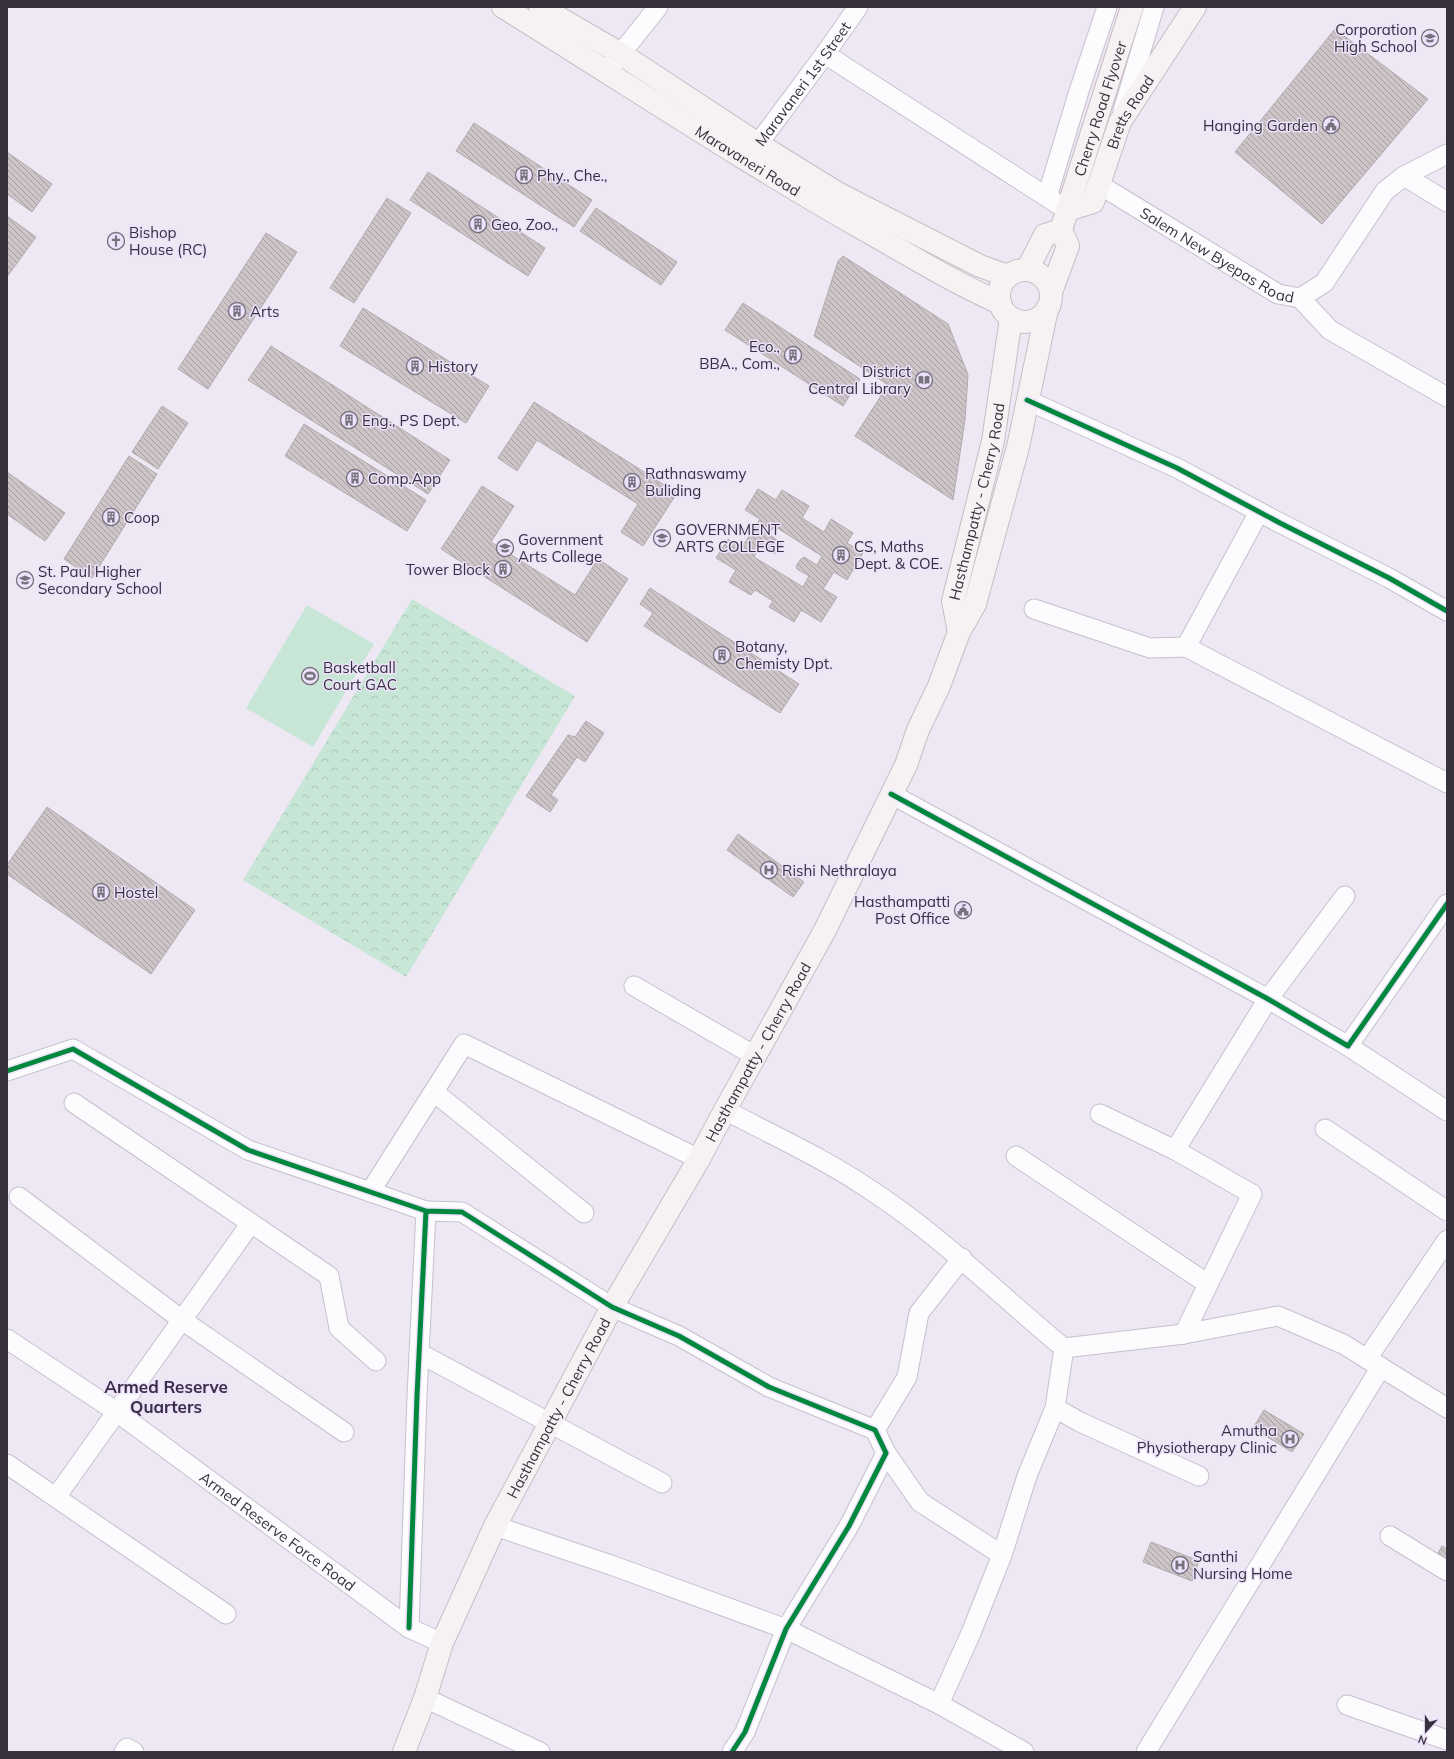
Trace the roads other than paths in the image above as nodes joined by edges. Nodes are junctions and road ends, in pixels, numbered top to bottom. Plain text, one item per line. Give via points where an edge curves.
1 (503, 7) edge
2 (540, 7) edge
3 (658, 7) edge
4 (858, 7) edge
5 (1107, 7) edge
6 (1132, 7) edge
7 (1154, 7) edge
8 (1196, 7) edge
9 (621, 54) junction
10 (825, 54) junction
11 (607, 71) junction
12 (1120, 122) junction
13 (752, 152) junction
14 (1447, 154) edge
15 (1404, 176) junction
16 (1100, 186) junction
17 (1047, 197) junction
18 (1447, 202) edge
19 (1067, 211) junction
20 (1017, 273) junction
21 (1300, 298) junction
22 (1049, 301) junction
23 (1005, 311) junction
24 (1447, 397) edge
25 (1027, 400) junction
26 (1259, 512) junction
27 (1034, 609) dead end
28 (1447, 611) edge
29 (959, 632) junction
30 (1186, 647) junction
31 (1447, 783) edge
32 (891, 794) junction
33 (1345, 896) dead end
34 (1447, 904) edge
35 (634, 986) dead end
36 (1268, 999) junction
37 (1348, 1046) junction
38 (755, 1056) junction
39 (7, 1071) edge
40 (434, 1092) junction
41 (74, 1103) dead end
42 (725, 1110) junction
43 (1447, 1111) edge
44 (1100, 1114) dead end
45 (1325, 1130) dead end
46 (1175, 1150) junction
47 (1016, 1156) dead end
48 (699, 1159) junction
49 (370, 1192) junction
50 (19, 1197) dead end
51 (426, 1211) junction
52 (1447, 1211) edge
53 (584, 1213) dead end
54 (251, 1223) junction
55 (1447, 1240) edge
56 (962, 1258) junction
57 (1208, 1284) junction
58 (612, 1307) junction
59 (182, 1320) junction
60 (1184, 1334) junction
61 (7, 1339) edge
62 (1064, 1348) junction
63 (419, 1353) junction
64 (376, 1361) dead end
65 (1374, 1363) junction
66 (1055, 1408) junction
67 (1447, 1408) edge
68 (117, 1412) junction
69 (550, 1424) junction
70 (875, 1430) junction
71 (344, 1432) dead end
72 (886, 1453) junction
73 (7, 1464) edge
74 (1199, 1476) dead end
75 (662, 1483) dead end
76 (56, 1496) junction
77 (495, 1526) junction
78 (1390, 1536) dead end
79 (1002, 1555) junction
80 (1447, 1571) edge
81 (226, 1614) dead end
82 (409, 1628) junction
83 (786, 1629) junction
84 (442, 1643) junction
85 (425, 1698) junction
86 (939, 1704) junction
87 (1347, 1705) dead end
88 (1447, 1740) edge
89 (124, 1752) edge
90 (134, 1752) edge
91 (404, 1752) edge
92 (540, 1752) edge
93 (732, 1752) edge
94 (1024, 1752) edge
95 (1146, 1752) edge

1 - 11 main road, Maravaneri Road
2 - 9 main road, Maravaneri Road
3 - 9 street
4 - 10 street, Maravaneri 1st Street
5 - 17 street
6 - 19 main road, Cherry Road Flyover
7 - 12 street
8 - 12 main road, Bretts Road via 1144,82
9 - 11 street
9 - 13 main road, Maravaneri Road
10 - 13 street, Maravaneri 1st Street
10 - 17 street
11 - 13 main road, Maravaneri Road
12 - 16 main road, Bretts Road
13 - 20 main road, Maravaneri Road via 980,266
13 - 23 main road, Maravaneri Road via 845,219
14 - 15 street, Salem New Byepas Road
15 - 18 street
15 - 21 street, Salem New Byepas Road via 1385,191 1324,283
16 - 19 main road, Bretts Road via 1093,202
16 - 21 street, Salem New Byepas Road via 1278,294
17 - 19 street
19 - 20 main road via 1045,235
19 - 22 main road via 1068,246
20 - 22 main road via 1035,272 1043,277 1048,284
20 - 23 main road via 1000,287 998,295
21 - 24 street via 1330,330
22 - 23 main road via 1042,316 1035,320 1019,321
22 - 25 main road
23 - 29 main road, Hasthampatty - Cherry Road via 993,441 953,601
25 - 26 street via 1177,468
25 - 29 main road via 1018,448 975,604
26 - 28 street via 1389,578
26 - 30 street
27 - 30 street via 1150,648
29 - 32 main road, Hasthampatty - Cherry Road via 939,686
30 - 31 street
32 - 36 street
32 - 38 main road, Hasthampatty - Cherry Road via 824,932
33 - 36 street
34 - 37 street
35 - 38 street
36 - 37 street
36 - 46 street
37 - 43 street
38 - 42 main road, Hasthampatty - Cherry Road
39 - 49 street via 73,1048 248,1150
40 - 48 street via 464,1044
40 - 49 street
40 - 53 street
41 - 54 street
42 - 48 main road, Hasthampatty - Cherry Road
42 - 56 street via 867,1187
44 - 46 street
45 - 52 street
46 - 57 street via 1252,1194
47 - 57 street
48 - 58 main road, Hasthampatty - Cherry Road
49 - 51 street
50 - 59 street
51 - 58 street via 462,1212
51 - 63 street
54 - 59 street
54 - 64 street via 329,1276 339,1328
55 - 65 street
56 - 62 street via 1028,1319
56 - 70 street via 919,1313 907,1377
57 - 60 street
58 - 69 main road, Hasthampatty - Cherry Road
58 - 70 street via 679,1336 769,1387
59 - 68 street
59 - 71 street
60 - 62 street
60 - 65 street via 1278,1316 1343,1344
61 - 68 street, Armed Reserve Force Road
62 - 66 street
63 - 69 street
63 - 82 street
65 - 67 street
65 - 95 street
66 - 74 street
66 - 79 street via 1027,1476
68 - 76 street
68 - 82 street, Armed Reserve Force Road
69 - 75 street
69 - 77 main road, Hasthampatty - Cherry Road
70 - 72 street
72 - 79 street via 920,1502
72 - 83 street via 849,1526
73 - 76 street
76 - 81 street
77 - 83 street
77 - 84 main road, Hasthampatty - Cherry Road
78 - 80 street
79 - 86 street
82 - 84 street, Armed Reserve Force Road
83 - 86 street
83 - 93 street via 745,1732
84 - 85 main road, Hasthampatty - Cherry Road
85 - 91 main road, Hasthampatty - Cherry Road
85 - 92 street
86 - 94 street
87 - 88 street
89 - 90 street via 127,1748

